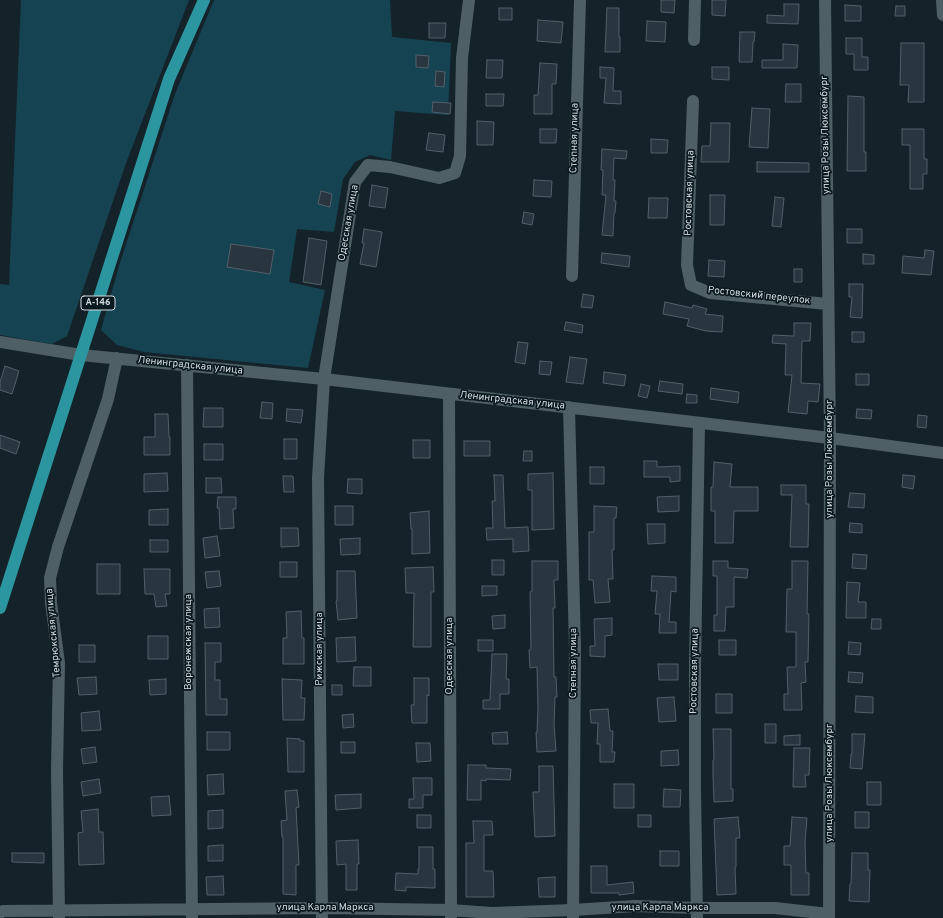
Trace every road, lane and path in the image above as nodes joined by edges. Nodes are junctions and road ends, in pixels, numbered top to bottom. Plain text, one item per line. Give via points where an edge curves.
1 (204, 0) edge
2 (469, 0) edge
3 (580, 0) edge
4 (695, 0) edge
5 (825, 0) edge
6 (942, 0) edge
7 (943, 15) edge
8 (694, 40) dead end
9 (693, 101) dead end
10 (572, 276) dead end
11 (691, 285) joint
12 (828, 304) junction
13 (0, 342) edge
14 (81, 355) junction
15 (117, 358) junction
16 (187, 365) junction
17 (324, 379) junction
18 (449, 394) junction
19 (569, 408) junction
20 (699, 423) junction
21 (830, 438) junction
22 (943, 453) edge
23 (0, 608) edge
24 (0, 913) edge
25 (322, 913) edge
26 (697, 913) edge
27 (192, 914) edge
28 (451, 914) edge
29 (573, 914) edge
30 (59, 915) edge
31 (829, 916) edge

1 - 14 highway, А-146 via 168,79
2 - 17 street, Одесская улица via 462,58 460,156 455,173 439,178 368,165 355,182
3 - 10 street, Степная улица
4 - 8 street
5 - 12 street, улица Розы Люксембург
6 - 7 street
9 - 11 street, Ростовская улица via 687,265
11 - 12 street, Ростовский переулок via 710,292
12 - 21 street, улица Розы Люксембург
13 - 14 street, Ленинградская улица
14 - 15 street, Ленинградская улица
14 - 23 highway, А-146
15 - 16 street, Ленинградская улица
15 - 30 street, Темрюкская улица via 108,399 50,578 59,663
16 - 17 street, Ленинградская улица
16 - 27 street, Воронежская улица
17 - 18 street, Ленинградская улица
17 - 25 street, Рижская улица via 318,478
18 - 19 street, Ленинградская улица
18 - 28 street, Одесская улица
19 - 20 street, Ленинградская улица
19 - 29 street, Степная улица via 575,648
20 - 21 street, Ленинградская улица
20 - 26 street, Ростовская улица via 695,674
21 - 22 street, Ленинградская улица
21 - 31 street, улица Розы Люксембург
24 - 30 street, улица Карла Маркса via 3,911
25 - 27 street, улица Карла Маркса
25 - 28 street, улица Карла Маркса
26 - 29 street, улица Карла Маркса via 635,906
26 - 31 street, улица Карла Маркса via 775,908
27 - 30 street, улица Карла Маркса
28 - 29 street, улица Карла Маркса

